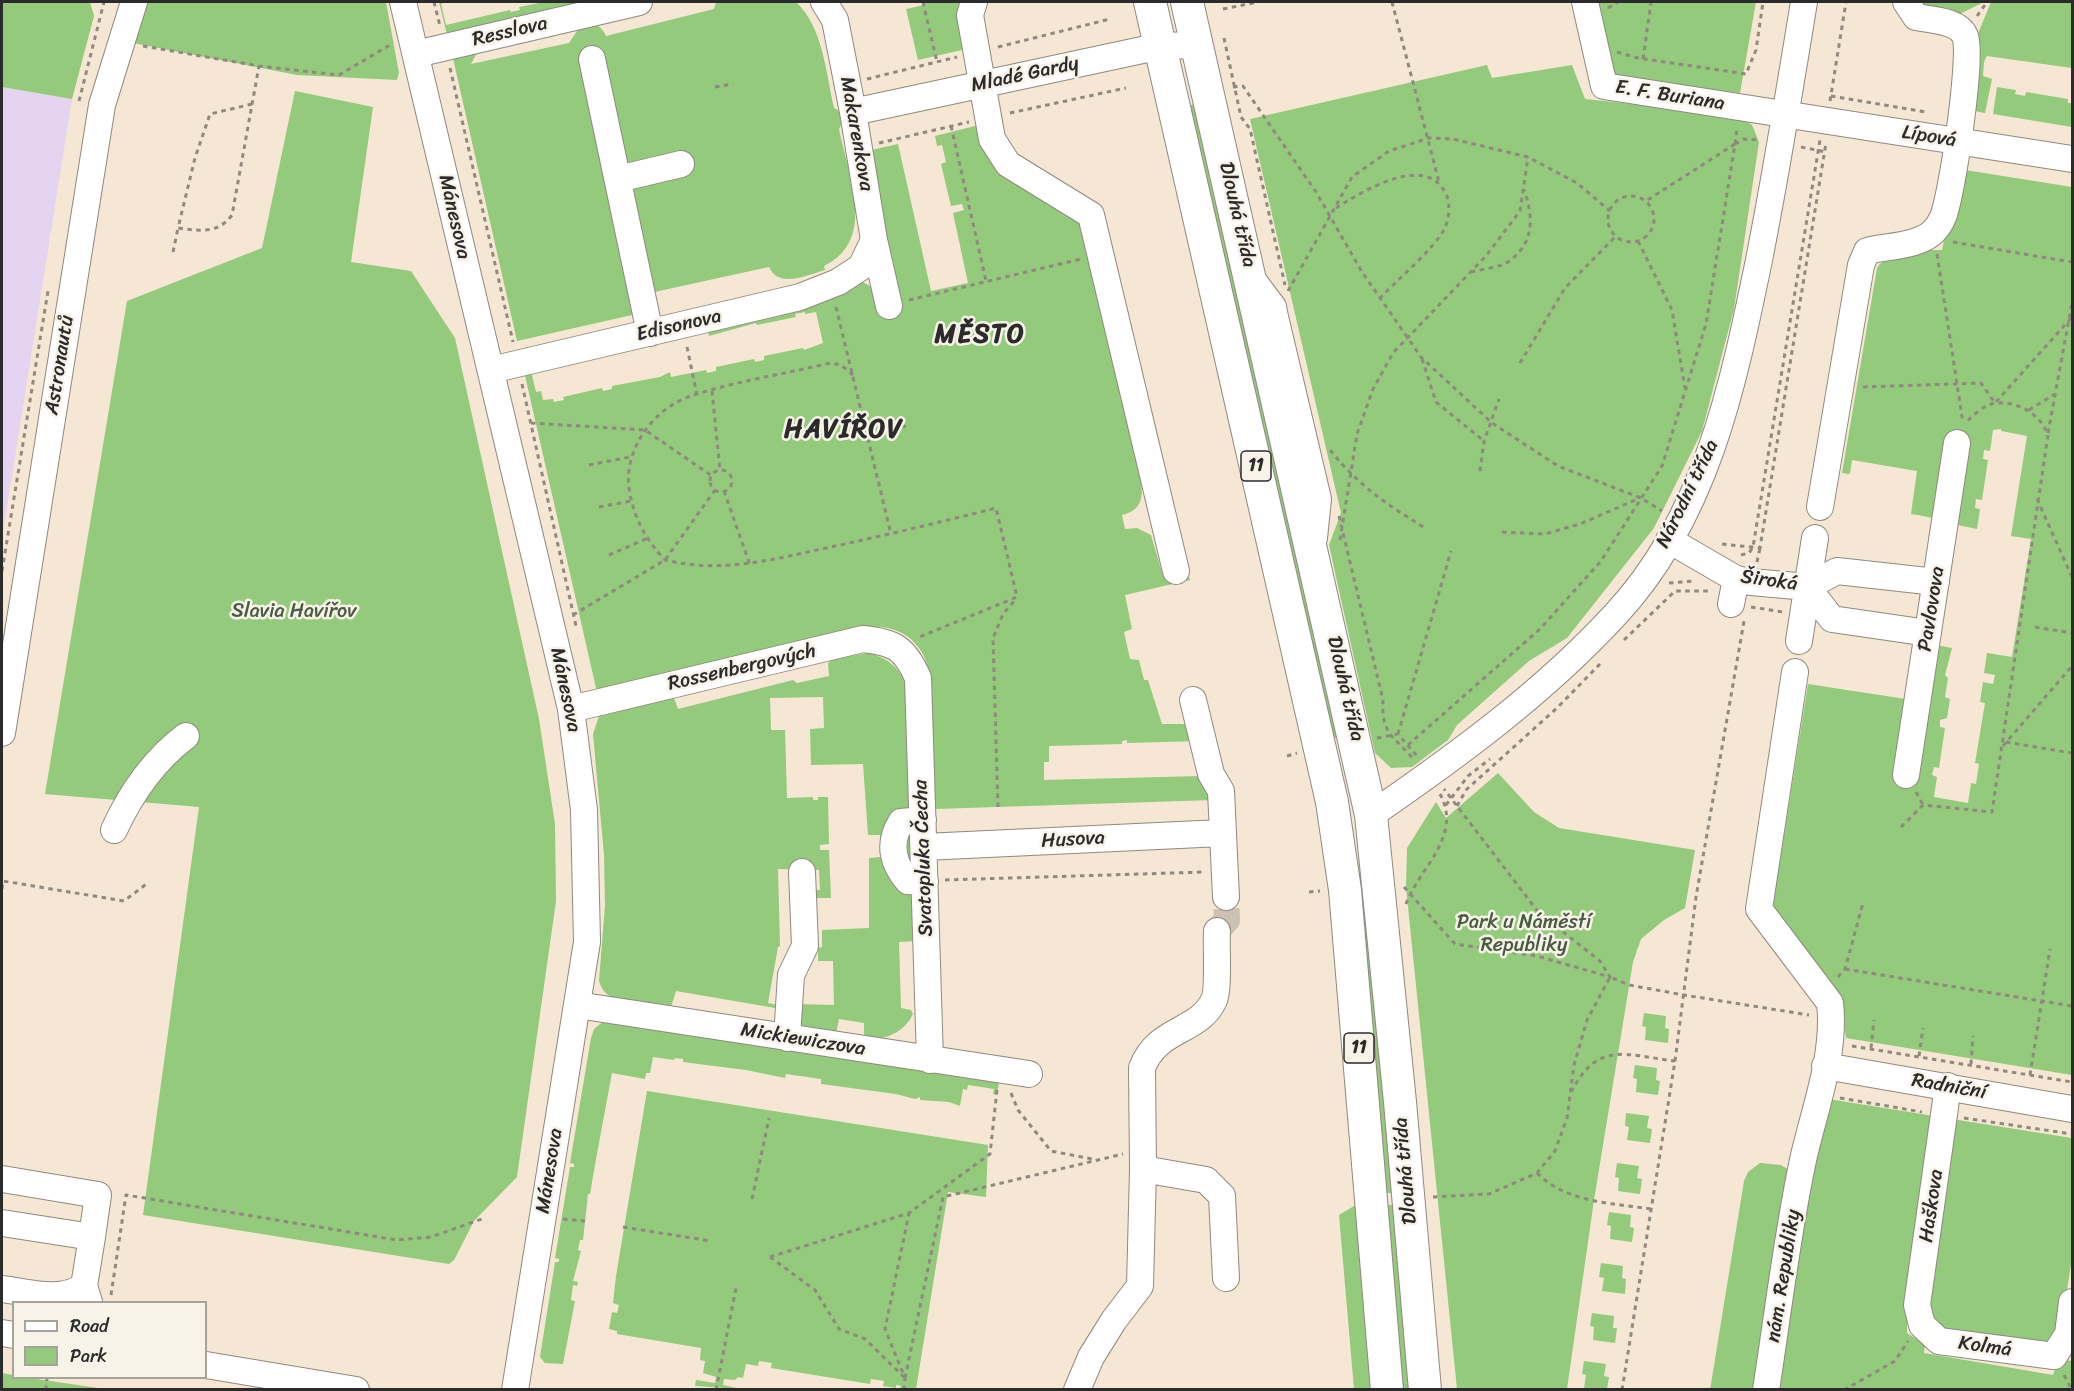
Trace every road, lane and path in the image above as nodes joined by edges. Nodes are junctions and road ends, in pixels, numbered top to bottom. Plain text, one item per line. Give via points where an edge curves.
1 (134, 2) edge
2 (404, 2) edge
3 (639, 2) edge
4 (824, 2) edge
5 (923, 2) edge
6 (974, 2) edge
7 (1150, 2) edge
8 (1187, 2) edge
9 (1258, 2) edge
10 (1392, 2) edge
11 (1585, 2) edge
12 (1651, 2) edge
13 (1763, 2) edge
14 (1804, 2) edge
15 (1846, 2) edge
16 (1906, 2) edge
17 (1224, 9) dead end
18 (441, 28) dead end
19 (94, 38) dead end
20 (120, 42) junction
21 (1210, 42) junction
22 (414, 45) junction
23 (1595, 45) junction
24 (1161, 46) junction
25 (592, 59) dead end
26 (1643, 59) junction
27 (937, 62) dead end
28 (259, 66) junction
29 (1834, 76) dead end
30 (981, 83) junction
31 (733, 84) dead end
32 (715, 87) dead end
33 (1235, 87) junction
34 (1227, 89) dead end
35 (252, 104) junction
36 (853, 112) junction
37 (1786, 114) junction
38 (951, 126) dead end
39 (1429, 138) junction
40 (1958, 142) junction
41 (1826, 152) dead end
42 (1528, 157) junction
43 (2073, 159) edge
44 (681, 164) dead end
45 (618, 179) junction
46 (1440, 184) junction
47 (1523, 188) junction
48 (1646, 201) junction
49 (1335, 209) junction
50 (1610, 211) junction
51 (1330, 216) junction
52 (178, 228) junction
53 (1934, 235) junction
54 (1616, 236) junction
55 (874, 240) junction
56 (1638, 240) junction
57 (173, 252) dead end
58 (1100, 254) junction
59 (2073, 262) edge
60 (1469, 273) junction
61 (986, 281) junction
62 (831, 285) junction
63 (1287, 293) junction
64 (1284, 298) dead end
65 (1380, 298) junction
66 (2073, 303) edge
67 (894, 304) joint
68 (2073, 317) edge
69 (2069, 322) junction
70 (682, 326) junction
71 (650, 333) junction
72 (1407, 336) junction
73 (1421, 357) junction
74 (1520, 363) dead end
75 (490, 370) junction
76 (853, 375) junction
77 (1957, 384) junction
78 (1841, 385) junction
79 (712, 391) junction
80 (1685, 393) junction
81 (2056, 393) junction
82 (697, 395) junction
83 (1499, 399) dead end
84 (1995, 403) junction
85 (2029, 410) junction
86 (531, 423) dead end
87 (1492, 423) junction
88 (906, 426) dead end
89 (645, 430) junction
90 (867, 435) junction
91 (2048, 435) junction
92 (1484, 441) junction
93 (1957, 443) dead end
94 (1329, 450) dead end
95 (630, 457) junction
96 (589, 465) dead end
97 (720, 470) junction
98 (1480, 471) dead end
99 (712, 476) junction
100 (1352, 477) junction
101 (715, 490) junction
102 (724, 491) junction
103 (1641, 498) junction
104 (2037, 499) junction
105 (631, 501) junction
106 (1337, 506) dead end
107 (598, 507) dead end
108 (1820, 507) dead end
109 (1342, 528) junction
110 (1427, 529) dead end
111 (1674, 531) junction
112 (1502, 532) dead end
113 (891, 534) junction
114 (648, 538) junction
115 (1815, 538) dead end
116 (1326, 543) junction
117 (1716, 543) dead end
118 (1451, 551) dead end
119 (609, 555) dead end
120 (665, 560) junction
121 (750, 565) junction
122 (1176, 571) dead end
123 (2073, 577) edge
124 (1736, 579) junction
125 (1936, 582) junction
126 (1808, 586) junction
127 (1700, 591) dead end
128 (1017, 597) junction
129 (1738, 611) joint
130 (573, 615) dead end
131 (2035, 627) dead end
132 (1928, 633) junction
133 (2073, 633) edge
134 (1799, 641) dead end
135 (1620, 644) dead end
136 (911, 649) junction
137 (1604, 660) dead end
138 (2073, 666) edge
139 (1795, 672) dead end
140 (1193, 700) dead end
141 (571, 709) junction
142 (2, 733) edge
143 (1398, 734) junction
144 (186, 736) dead end
145 (1389, 736) junction
146 (1373, 739) dead end
147 (2006, 742) junction
148 (1408, 745) junction
149 (2001, 748) junction
150 (2073, 753) edge
151 (1410, 756) dead end
152 (1419, 758) dead end
153 (1906, 775) dead end
154 (1442, 786) dead end
155 (1439, 793) dead end
156 (1458, 806) junction
157 (998, 807) dead end
158 (1371, 815) junction
159 (924, 820) junction
160 (1901, 827) dead end
161 (114, 830) dead end
162 (1222, 833) junction
163 (924, 847) junction
164 (1341, 855) junction
165 (1225, 871) junction
166 (802, 872) dead end
167 (935, 881) junction
168 (149, 882) dead end
169 (1380, 888) junction
170 (2, 889) edge
171 (1410, 894) junction
172 (1226, 897) tunnel mouth
173 (1863, 903) dead end
174 (1406, 905) dead end
175 (1217, 931) tunnel mouth
176 (2050, 950) dead end
177 (1610, 977) junction
178 (1684, 995) junction
179 (2041, 1002) junction
180 (577, 1005) junction
181 (2073, 1006) edge
182 (1874, 1020) dead end
183 (1923, 1028) dead end
184 (1973, 1036) dead end
185 (786, 1038) junction
186 (1829, 1042) junction
187 (1871, 1049) junction
188 (1918, 1057) junction
189 (930, 1060) junction
190 (1674, 1062) junction
191 (1971, 1065) junction
192 (1029, 1074) dead end
193 (2030, 1075) junction
194 (1000, 1077) junction
195 (2073, 1082) edge
196 (1948, 1086) junction
197 (1570, 1093) junction
198 (2073, 1109) edge
199 (769, 1118) dead end
200 (1094, 1159) junction
201 (1143, 1160) junction
202 (1537, 1173) junction
203 (2, 1179) edge
204 (944, 1187) junction
205 (943, 1197) junction
206 (1408, 1198) junction
207 (752, 1199) dead end
208 (1651, 1209) junction
209 (909, 1213) junction
210 (482, 1219) dead end
211 (2, 1224) edge
212 (623, 1227) dead end
213 (92, 1237) junction
214 (711, 1241) dead end
215 (1226, 1278) dead end
216 (736, 1288) dead end
217 (2, 1289) edge
218 (87, 1294) edge
219 (110, 1301) edge
220 (2073, 1302) edge
221 (1922, 1325) junction
222 (207, 1365) edge
223 (905, 1378) junction
224 (356, 1389) edge
225 (514, 1389) edge
226 (716, 1389) edge
227 (904, 1389) edge
228 (1077, 1389) edge
229 (1387, 1389) edge
230 (1425, 1389) edge
231 (1622, 1389) edge
232 (1766, 1389) edge
233 (1844, 1389) edge

1 - 20 street, Astronautů
2 - 22 street, Mánesova
3 - 22 street, Resslova
4 - 36 street, Makarenkova via 835,20
5 - 27 path
6 - 30 street via 970,15
7 - 24 main road, Dlouhá třída / 11
8 - 21 main road, Dlouhá třída / 11
9 - 17 path
10 - 39 path
11 - 23 street, E. F. Buriana
12 - 26 path
13 - 26 path via 1756,50 1746,74
14 - 37 street, Národní třída
15 - 29 path
16 - 40 street via 1916,17 1956,26 1965,35 1968,52
18 - 22 path
19 - 20 path
20 - 28 path
20 - 142 street, Astronautů via 102,105
21 - 24 street, Mladé Gardy
21 - 33 path
21 - 116 main road, Dlouhá třída / 11 via 1252,279
22 - 28 path via 403,38 339,75
22 - 75 street, Mánesova
23 - 26 path
23 - 37 street, E. F. Buriana via 1605,86
24 - 30 street, Mladé Gardy
24 - 164 main road, Dlouhá třída / 11 via 1330,791
25 - 45 street
28 - 35 path
30 - 36 street, Mladé Gardy
30 - 58 street via 992,139 1008,164 1091,215
31 - 32 path
33 - 34 path
33 - 51 path via 1243,86
33 - 63 path via 1241,117 1250,129
35 - 52 path via 210,114
35 - 52 path via 232,215 225,225 204,232
36 - 55 street, Makarenkova
37 - 40 street, Lípová
37 - 111 street, Národní třída via 1739,359 1717,436
38 - 61 path
39 - 42 path via 1453,139
39 - 46 path
39 - 49 path via 1389,151 1352,177
40 - 43 street, Lípová
40 - 53 street via 1943,218
41 - 117 path via 1760,549
42 - 47 path
42 - 50 path via 1577,183
44 - 45 street
45 - 71 street
46 - 49 path via 1424,174 1405,176
46 - 65 path via 1448,196 1445,229
47 - 60 path via 1520,211
47 - 60 path via 1531,211 1530,233 1512,260
48 - 50 path via 1625,196
48 - 56 path via 1653,213 1653,227
48 - 80 path via 1735,144 1706,324
49 - 51 path
50 - 54 path via 1609,225
51 - 63 path
51 - 65 path
52 - 57 path
53 - 59 path
53 - 77 path
53 - 78 street via 1867,250 1861,265
54 - 56 path via 1626,241
54 - 74 path via 1565,289
55 - 62 street, Edisonova via 861,267
55 - 67 street, Makarenkova
56 - 80 path via 1672,310
58 - 61 path
58 - 122 street
60 - 72 path
61 - 67 path
62 - 70 street, Edisonova via 800,297
62 - 76 path
63 - 64 path
65 - 72 path
66 - 69 path
68 - 69 path
69 - 81 path
69 - 84 path
70 - 71 street, Edisonova
70 - 82 path
71 - 75 street, Edisonova
72 - 73 path
72 - 100 path via 1392,352 1373,389 1357,434
73 - 87 path
73 - 92 path via 1436,402
75 - 141 street, Mánesova
76 - 79 path via 841,365 830,363
76 - 90 path
77 - 78 path
77 - 84 path via 1981,383
77 - 84 path via 1963,424
78 - 108 street
79 - 82 path
79 - 97 path
80 - 103 path via 1662,466
81 - 85 path
81 - 91 path
82 - 89 path via 666,410
83 - 87 path
84 - 85 path
85 - 91 path via 2042,421
86 - 89 path
87 - 92 path
87 - 103 path via 1558,466
88 - 90 path
89 - 95 path
89 - 99 path
90 - 113 path
91 - 104 path
92 - 98 path
93 - 125 street, Pavlovova
94 - 100 path
95 - 96 path
95 - 105 path
97 - 99 path
97 - 102 path via 729,472 732,479 731,486
99 - 101 path
100 - 109 path
100 - 110 path via 1377,499
101 - 102 path
101 - 120 path
102 - 121 path
103 - 111 path
103 - 112 path via 1545,534
103 - 148 path via 1601,561 1540,629
104 - 123 path
104 - 149 path
105 - 107 path
105 - 114 path
106 - 109 path
109 - 116 path
109 - 145 path
111 - 124 street, Široká
111 - 158 street, Národní třída via 1616,615 1546,682 1471,744
113 - 121 path
113 - 128 path via 996,508
114 - 119 path
114 - 120 path
115 - 126 street, Široká
116 - 158 main road, Dlouhá třída / 11
118 - 143 path
120 - 121 path via 694,567
120 - 130 path
124 - 126 street, Široká
124 - 129 street
125 - 126 street, Široká via 1837,571
125 - 132 street, Pavlovova
126 - 132 street, Široká via 1832,619
126 - 134 street, Široká
127 - 135 path via 1676,591
128 - 136 path
128 - 157 path via 1003,614 993,638
129 - 178 path
131 - 133 path
132 - 153 street, Pavlovova
136 - 141 street, Rossenbergových via 862,639
136 - 159 street, Svatopluka Čecha via 918,678
137 - 156 path via 1466,790
138 - 147 path
139 - 186 street via 1759,909 1830,1003
140 - 162 street via 1211,774 1221,791
141 - 180 street, Mánesova via 585,822 587,942
143 - 145 path
143 - 148 path
144 - 161 street via 165,752 127,801
145 - 146 path
145 - 151 path
147 - 149 path
147 - 150 path
148 - 152 path
149 - 160 path via 1992,812 1923,805
154 - 156 path
155 - 171 path via 1446,805 1446,825 1437,854
156 - 177 path via 1539,913 1600,961
158 - 164 main road, Národní třída
158 - 169 main road, Dlouhá třída / 11
159 - 163 street, Svatopluka Čecha
159 - 167 street via 901,822 894,834 895,867 908,881
162 - 163 street, Husova
162 - 165 street
163 - 167 street, Svatopluka Čecha
164 - 229 main road, 11
165 - 167 path
165 - 172 street
166 - 185 street via 805,946 791,975
167 - 189 street, Svatopluka Čecha
168 - 170 path via 124,901 3,881
169 - 171 path via 1403,886
169 - 206 main road, Dlouhá třída / 11
171 - 174 path
171 - 177 path via 1455,944 1537,956
173 - 179 path via 1845,969
175 - 201 street via 1215,999 1200,1019 1172,1032 1148,1053 1142,1068
176 - 179 path
177 - 178 path via 1629,985
177 - 197 path via 1587,1020
178 - 186 path
178 - 190 path
179 - 181 path
179 - 193 path
180 - 185 street, Mickiewiczova
180 - 225 street, Mánesova
182 - 187 path
183 - 188 path
184 - 191 path
185 - 189 street, Mickiewiczova
186 - 187 path
186 - 196 street, Radniční
186 - 232 street, nám. Republiky via 1803,1162
187 - 188 path
188 - 191 path
189 - 194 street, Mickiewiczova
190 - 197 path via 1617,1054 1598,1058 1582,1072
190 - 208 path
191 - 193 path
192 - 194 street, Mickiewiczova
193 - 195 path
194 - 200 path via 1018,1110 1051,1151
194 - 204 path via 990,1154
196 - 198 street, Radniční
196 - 221 street, Haškova via 1917,1305
197 - 202 path via 1567,1118 1555,1151
199 - 207 path
200 - 201 path
200 - 205 path
201 - 215 street via 1206,1180 1222,1196
201 - 228 street via 1140,1286 1090,1357
202 - 206 path via 1489,1194
202 - 208 path via 1570,1195
203 - 213 street via 98,1195
204 - 205 path
204 - 209 path
205 - 223 path
206 - 230 main road, Dlouhá třída / 11
208 - 231 path
209 - 223 path via 885,1329
209 - 223 path via 770,1257 815,1290 839,1329 865,1339
210 - 219 path via 431,1237 397,1240 126,1195
211 - 213 street
212 - 214 path
213 - 218 street
216 - 226 path
217 - 218 street via 57,1296
220 - 221 street, Kolmá via 2068,1334 2054,1356 1939,1341
221 - 233 path via 1894,1361
222 - 224 street
223 - 227 path

